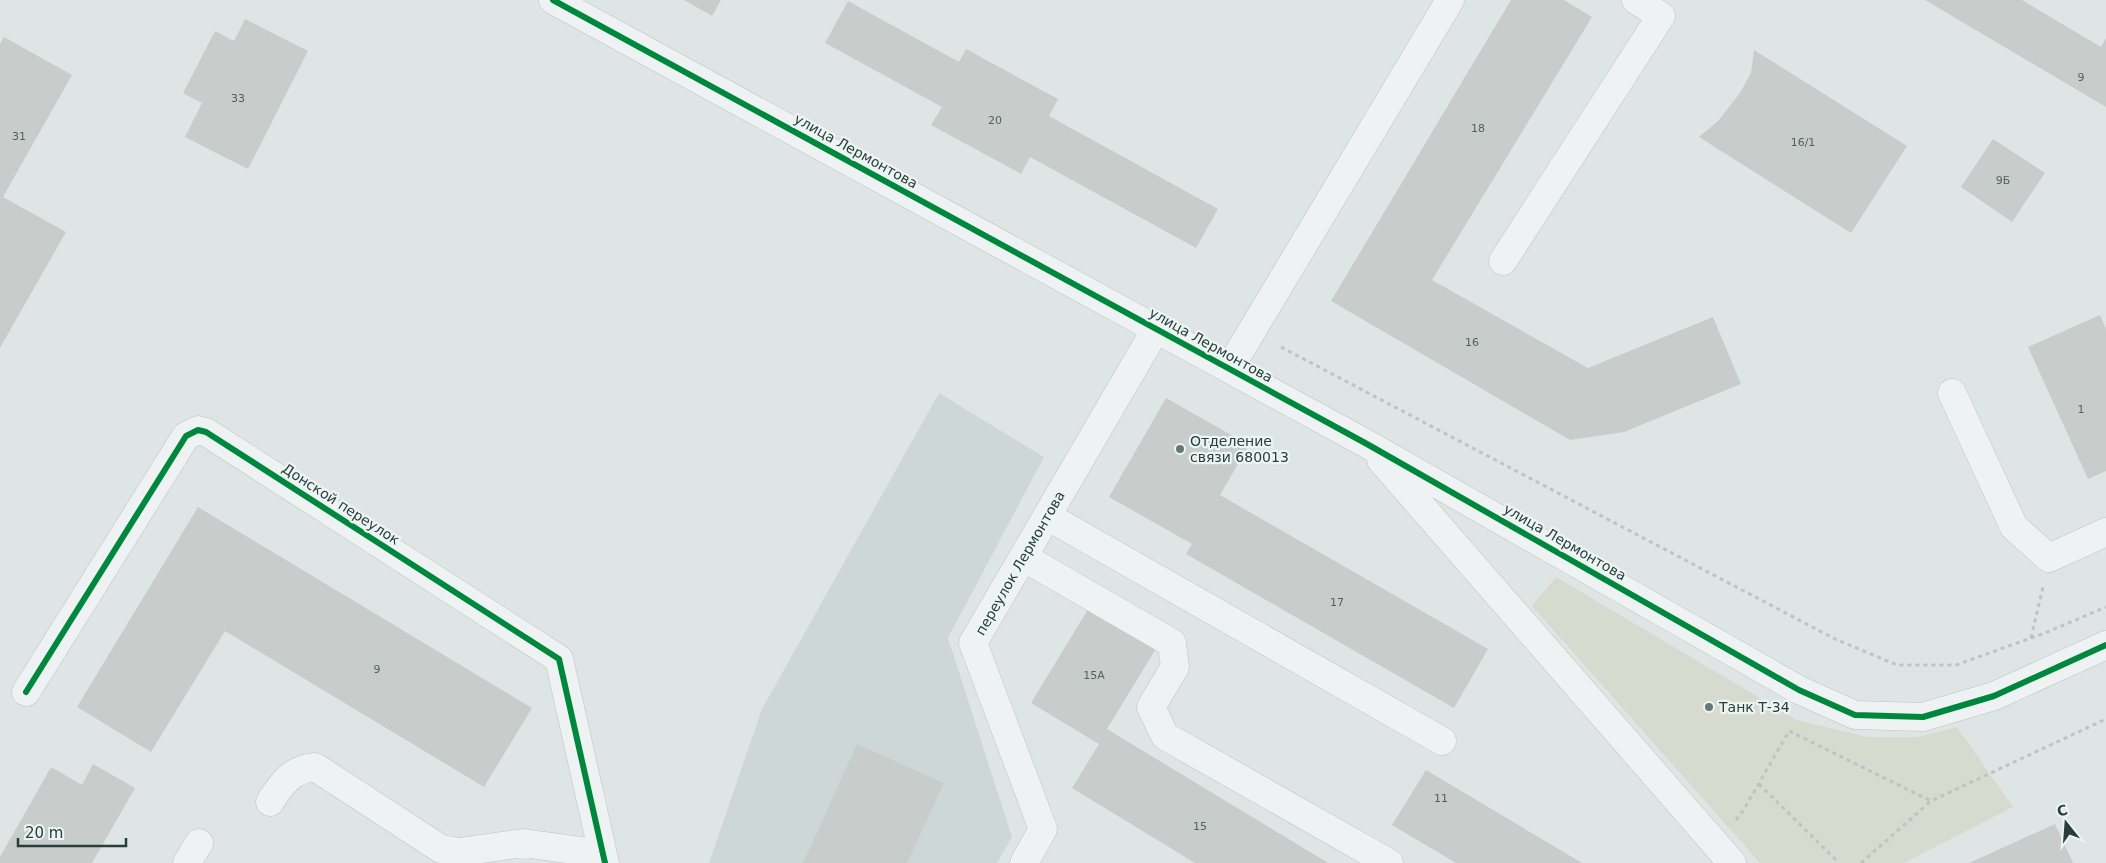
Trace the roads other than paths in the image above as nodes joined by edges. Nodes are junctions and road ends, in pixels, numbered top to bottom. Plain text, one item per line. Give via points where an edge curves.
1 (553, 0) edge
2 (1450, 0) edge
3 (1636, 0) edge
4 (1503, 261) dead end
5 (1156, 329) junction
6 (1229, 369) junction
7 (1952, 393) dead end
8 (1367, 444) junction
9 (1047, 516) junction
10 (2106, 532) edge
11 (1023, 557) junction
12 (2106, 645) edge
13 (26, 692) dead end
14 (1442, 740) dead end
15 (270, 802) dead end
16 (1724, 853) edge
17 (604, 858) edge
18 (1024, 863) edge
19 (1389, 863) edge

1 - 5 street, улица Лермонтова
2 - 6 street
3 - 4 street via 1661,16
5 - 6 street, улица Лермонтова
5 - 9 street, переулок Лермонтова
6 - 8 street, улица Лермонтова
7 - 10 street via 2014,528 2049,558
8 - 12 street, улица Лермонтова via 1799,690 1855,715 1923,717 1994,696
8 - 16 street, улица Лермонтова
9 - 11 street, переулок Лермонтова
9 - 14 street
11 - 18 street, переулок Лермонтова via 973,643 1043,829
11 - 19 street via 1172,642 1175,667 1150,707 1165,736
13 - 17 street, Донской переулок via 186,436 198,430 206,432 559,660
15 - 17 street via 291,775 299,769 315,767 441,848 459,852 523,843

